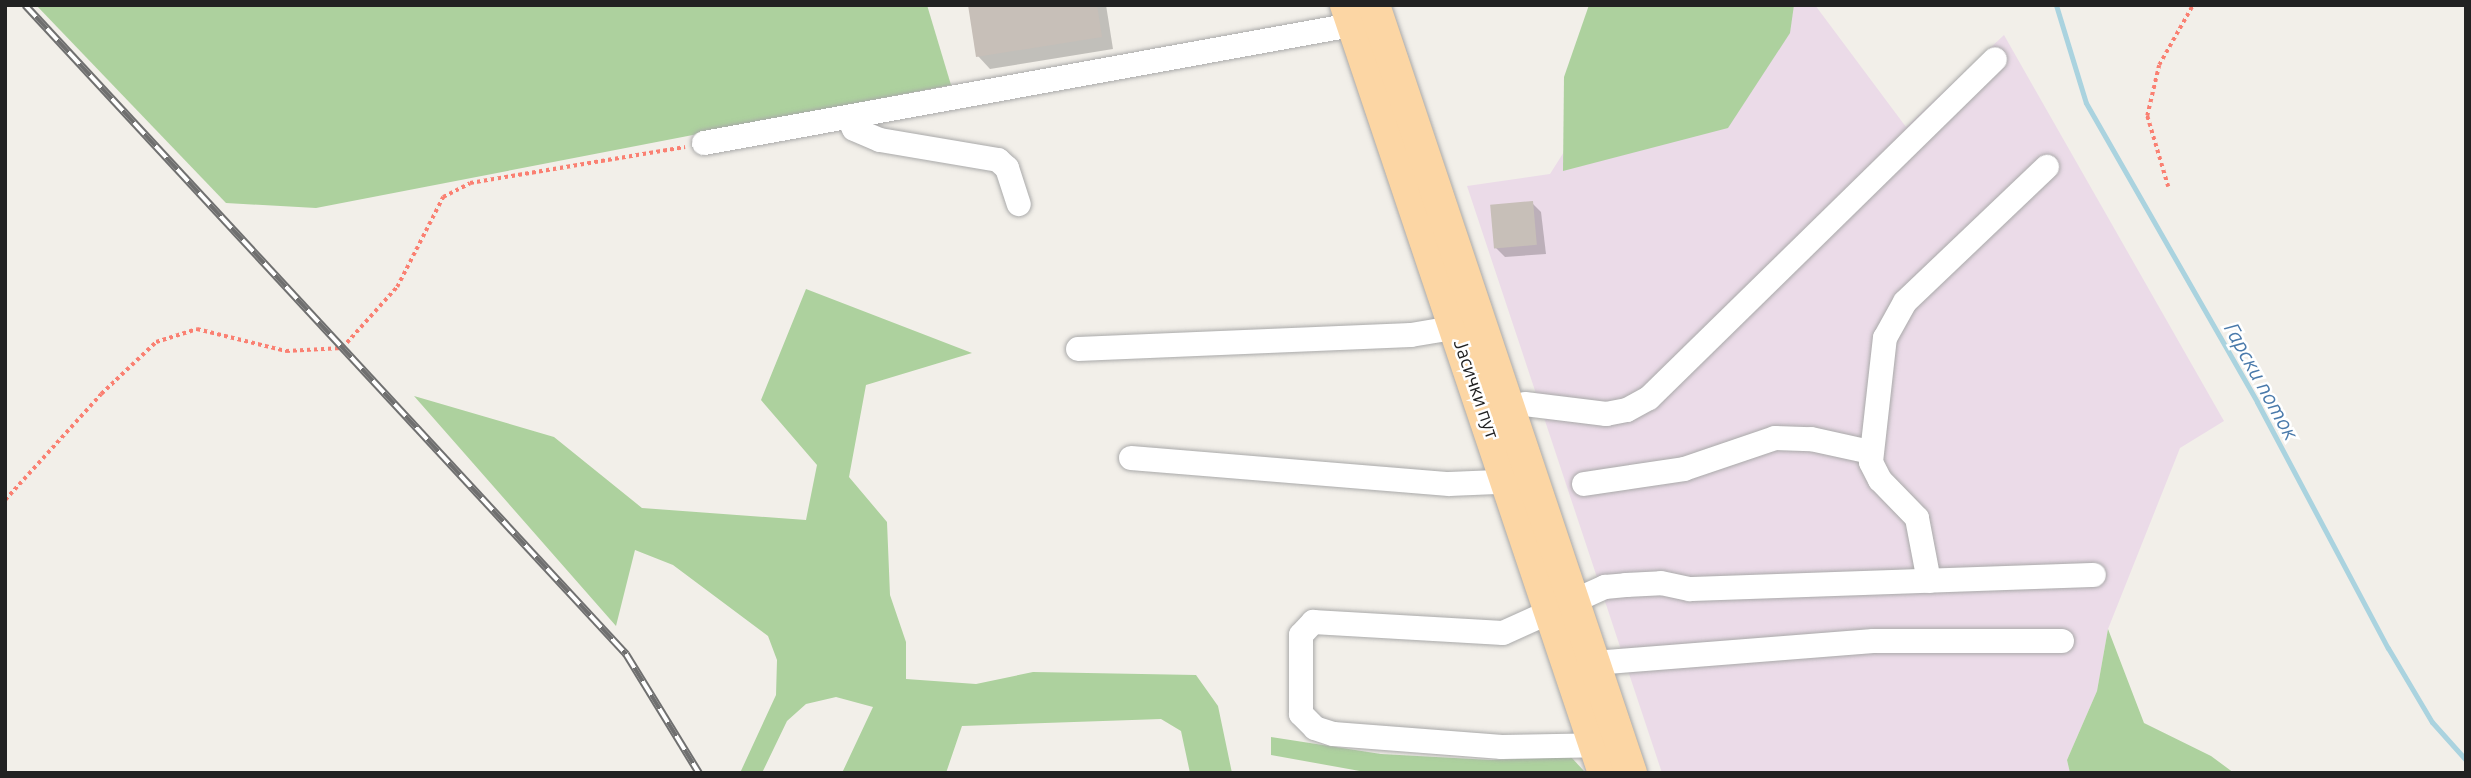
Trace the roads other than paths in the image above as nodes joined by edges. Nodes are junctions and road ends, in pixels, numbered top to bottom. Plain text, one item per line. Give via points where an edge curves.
1 (1363, 14) edge
2 (1995, 59) dead end
3 (848, 117) junction
4 (705, 144) road end
5 (2047, 167) dead end
6 (1019, 204) dead end
7 (1468, 326) junction
8 (1078, 349) dead end
9 (1496, 407) junction
10 (1870, 452) junction
11 (1131, 457) dead end
12 (1521, 481) junction
13 (1584, 484) dead end
14 (2094, 575) dead end
15 (1929, 581) junction
16 (1561, 610) junction
17 (2062, 641) dead end
18 (1594, 663) junction
19 (1613, 759) edge

1 - 3 lane
1 - 7 main road, Јасички пут
2 - 9 lane via 1649,398 1628,410 1606,414
3 - 4 lane
3 - 6 lane via 854,129 880,140 998,160 1007,168
5 - 10 lane via 1896,313 1882,351
7 - 8 lane
7 - 9 main road, Јасички пут
9 - 12 main road, Јасички пут
10 - 13 lane via 1811,439 1775,439 1684,470
10 - 15 lane via 1880,480 1911,508 1922,529
11 - 12 lane via 1449,484
12 - 16 main road, Јасички пут
14 - 15 lane
15 - 16 lane via 1690,589 1661,583 1605,587
16 - 18 main road, Јасички пут
16 - 19 main road, Јасички пут
16 - 19 lane via 1503,633 1313,622 1301,635 1301,713 1315,728 1333,734
17 - 18 lane via 1873,640
18 - 19 main road, Јасички пут

